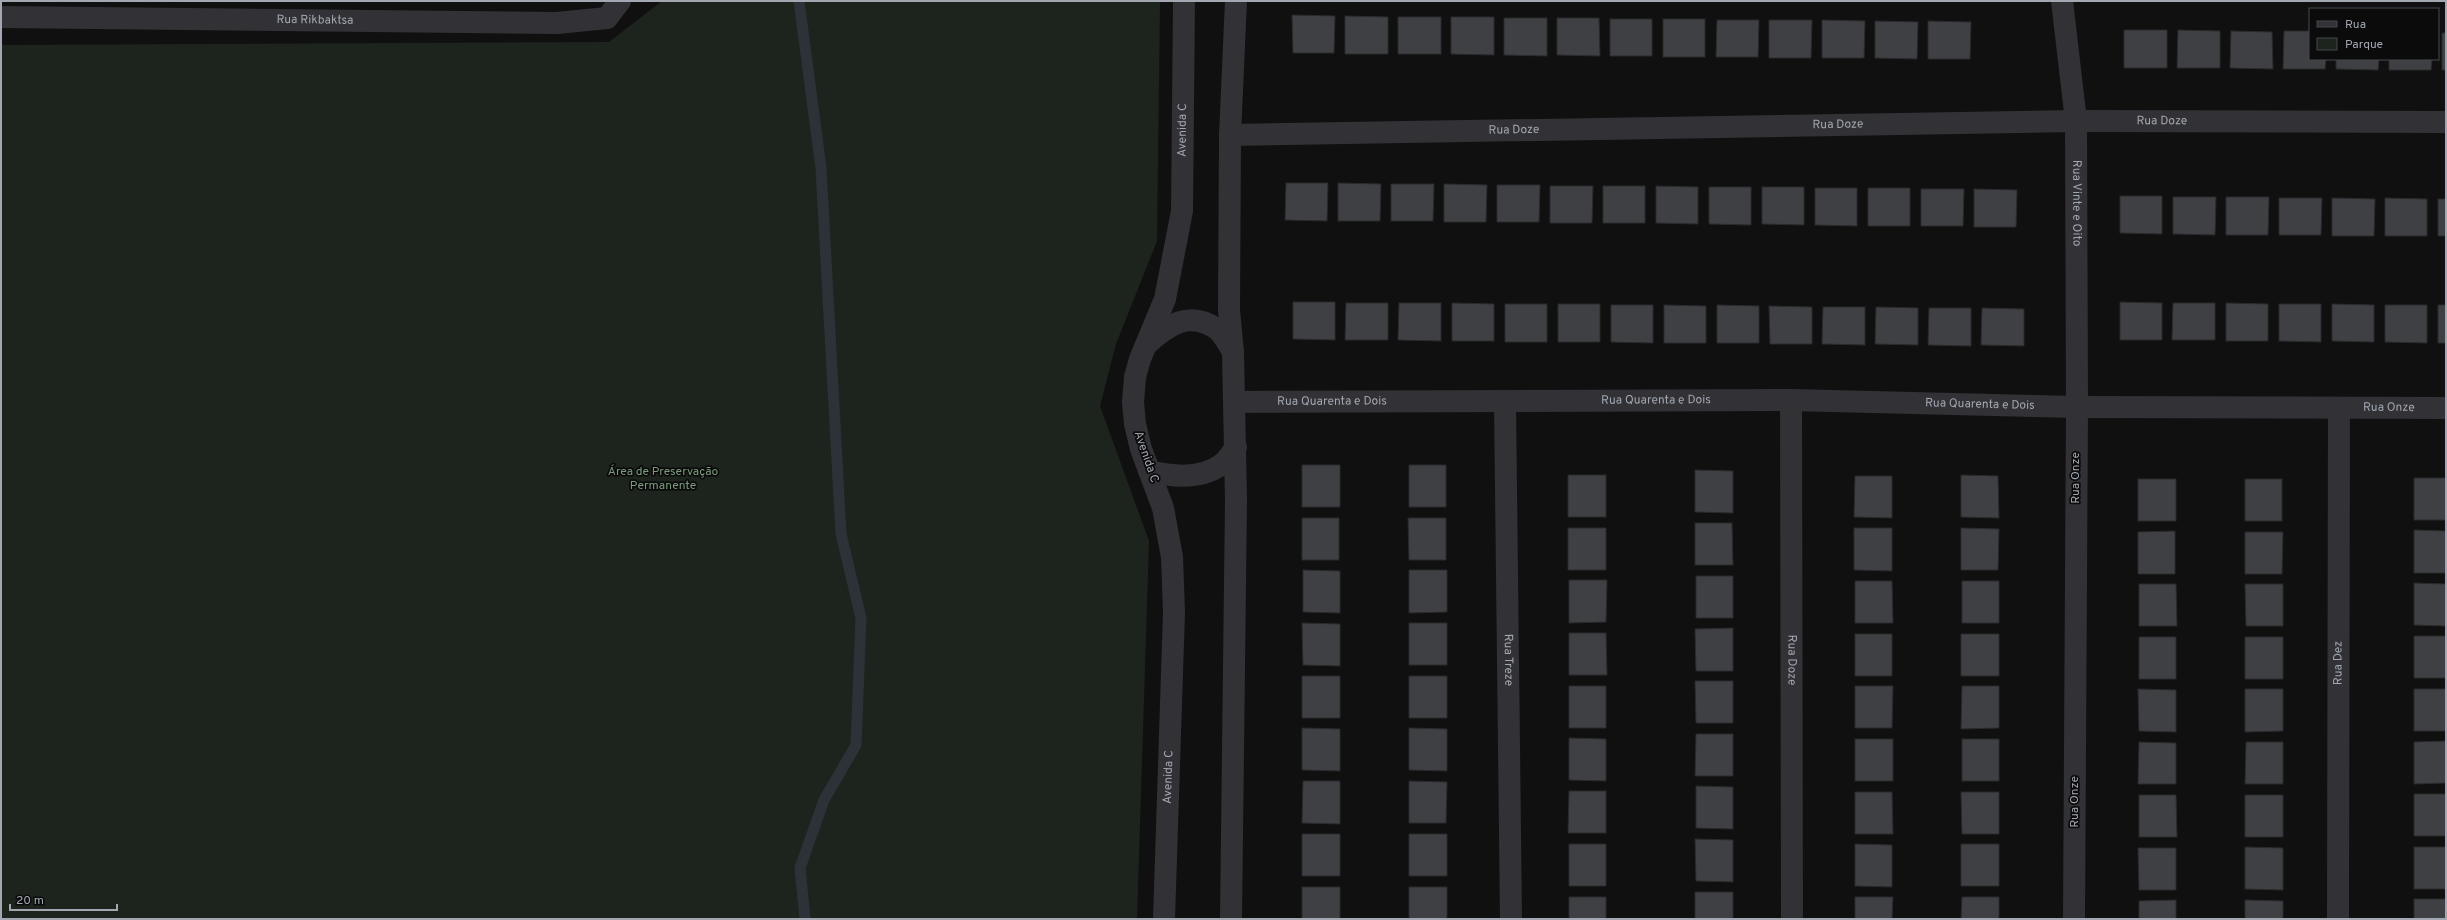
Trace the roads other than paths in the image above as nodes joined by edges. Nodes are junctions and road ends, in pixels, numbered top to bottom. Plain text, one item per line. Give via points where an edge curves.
1 (620, 1) edge
2 (1184, 1) edge
3 (1236, 1) edge
4 (2062, 1) edge
5 (1, 17) edge
6 (2076, 121) junction
7 (2446, 122) edge
8 (1230, 135) junction
9 (1145, 346) junction
10 (1233, 352) junction
11 (1791, 400) junction
12 (1235, 402) junction
13 (1505, 402) junction
14 (2077, 407) junction
15 (2340, 408) junction
16 (2446, 408) edge
17 (1236, 447) junction
18 (1150, 471) junction
19 (1164, 919) edge
20 (1231, 919) edge
21 (1510, 919) edge
22 (1792, 919) edge
23 (2074, 919) edge
24 (2338, 919) edge

1 - 5 street, Rua Rikbaktsa via 607,18 557,22
2 - 9 street, Avenida C via 1182,210 1165,299
3 - 8 street
4 - 6 street, Rua Vinte e Oito
6 - 7 street, Rua Doze
6 - 8 street, Rua Doze
6 - 14 street, Rua Vinte e Oito
8 - 10 street via 1229,310
9 - 10 street via 1168,326 1185,320 1202,322 1218,330
9 - 18 street, Avenida C via 1135,377 1133,402 1135,424
10 - 12 street
11 - 13 street, Rua Quarenta e Dois
11 - 14 street, Rua Quarenta e Dois
11 - 22 street, Rua Doze
12 - 13 street, Rua Quarenta e Dois
12 - 17 street
13 - 21 street, Rua Treze
14 - 15 street, Rua Onze
14 - 23 street, Rua Onze
15 - 16 street, Rua Onze
15 - 24 street, Rua Dez
17 - 18 street via 1223,464 1208,472 1170,476
17 - 20 street
18 - 19 street, Avenida C via 1163,508 1172,557 1174,612

